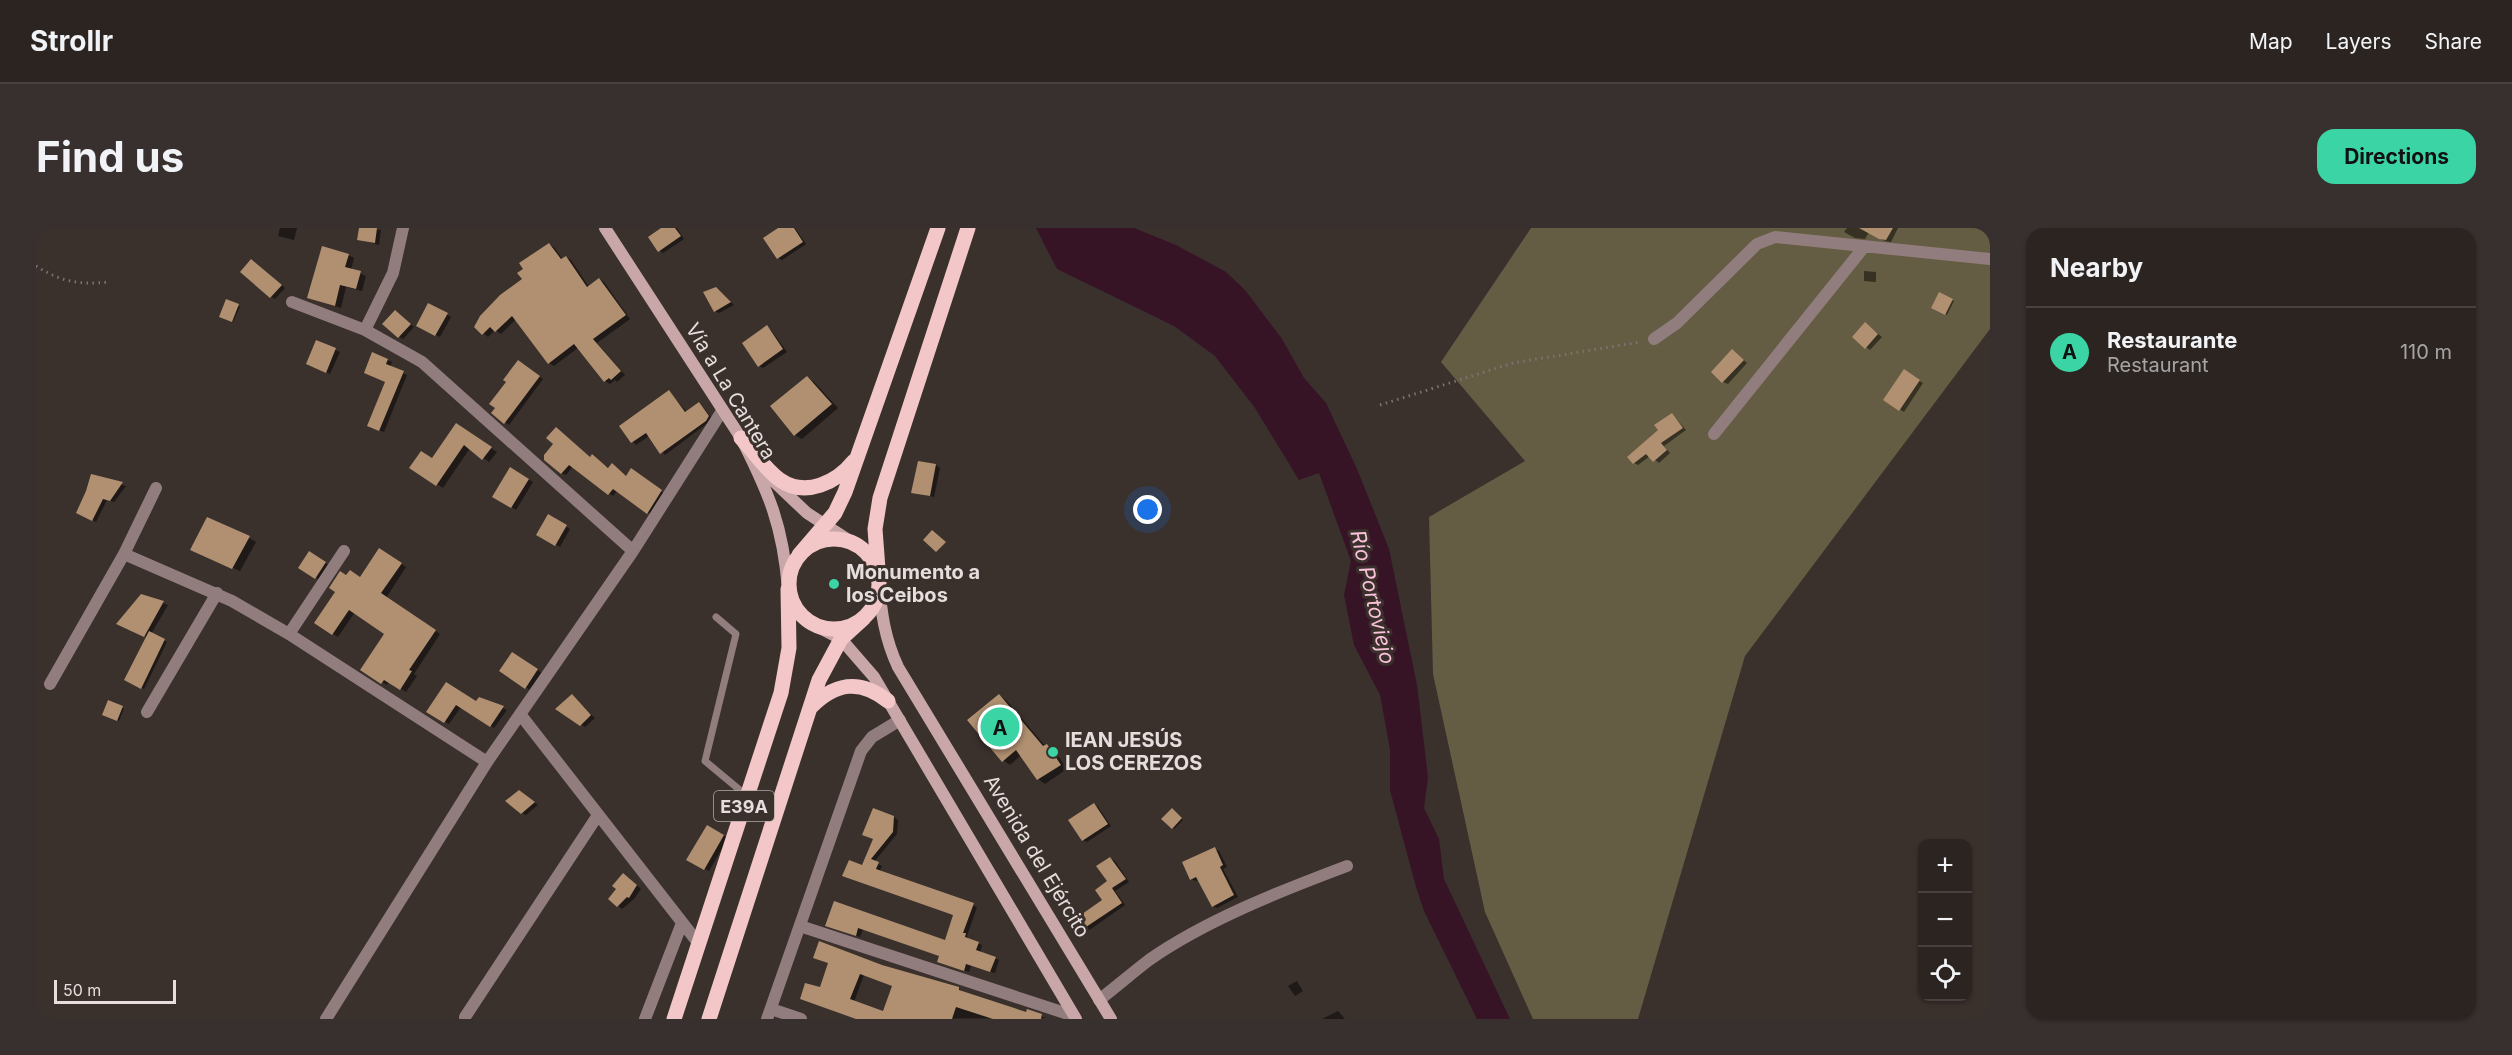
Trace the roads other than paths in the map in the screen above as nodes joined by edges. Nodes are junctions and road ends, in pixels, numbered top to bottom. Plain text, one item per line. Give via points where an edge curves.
1 (403, 228) edge
2 (605, 228) edge
3 (938, 228) edge
4 (968, 228) edge
5 (1864, 247) junction
6 (1990, 259) edge
7 (292, 302) dead end
8 (365, 330) junction
9 (1654, 339) road end
10 (722, 411) junction
11 (1714, 434) dead end
12 (741, 438) junction
13 (863, 445) junction
14 (156, 488) dead end
15 (825, 526) junction
16 (853, 543) junction
17 (344, 551) dead end
18 (633, 551) junction
19 (124, 554) junction
20 (799, 555) junction
21 (879, 582) junction
22 (788, 589) junction
23 (217, 593) junction
24 (716, 617) dead end
25 (864, 618) junction
26 (812, 624) junction
27 (289, 634) junction
28 (840, 639) junction
29 (50, 684) dead end
30 (888, 700) junction
31 (807, 711) junction
32 (147, 712) dead end
33 (520, 714) junction
34 (900, 720) junction
35 (487, 762) junction
36 (747, 796) junction
37 (598, 815) junction
38 (1347, 866) dead end
39 (682, 923) junction
40 (800, 927) junction
41 (699, 944) junction
42 (1099, 1000) junction
43 (769, 1014) edge
44 (465, 1017) dead end
45 (1075, 1017) edge
46 (326, 1019) edge
47 (645, 1019) edge
48 (674, 1019) edge
49 (709, 1019) edge
50 (801, 1019) edge
51 (1111, 1019) edge

1 - 8 street via 393,273
2 - 10 main road, Vía a La Cantera
3 - 13 main road, E39A
4 - 21 main road, E39A via 880,498 875,529
5 - 6 street
5 - 9 street via 1796,237 1775,237 1757,244 1677,323
5 - 11 street
7 - 8 street
8 - 18 street via 422,362
10 - 12 main road, Vía a La Cantera
10 - 18 street
12 - 13 main road via 780,480 807,487 839,477
12 - 15 main road via 777,486
12 - 22 main road, Vía a La Cantera via 778,521
13 - 15 main road, E39A via 845,492
14 - 19 street
15 - 16 main road
15 - 20 main road, E39A
16 - 20 main road via 834,538 824,540
16 - 21 main road via 872,559
17 - 27 street
18 - 33 street
19 - 23 street
19 - 29 street
20 - 22 main road, E39A via 792,565
21 - 25 main road, E39A via 873,607
21 - 42 main road, Avenida del Ejército via 881,616 898,667
22 - 26 main road via 800,615
22 - 36 main road, E39A via 787,665
23 - 27 street
23 - 32 street
24 - 36 lane via 736,634 705,761
25 - 26 main road via 833,630
25 - 28 main road, E39A
26 - 28 main road
27 - 35 street
28 - 30 main road via 864,663
28 - 31 main road, E39A
30 - 31 main road via 869,689 846,686 825,694
30 - 34 main road
31 - 49 main road, E39A
33 - 35 street
33 - 37 street
34 - 40 street via 872,737 861,751
34 - 45 main road
35 - 46 street
36 - 41 main road, E39A
37 - 39 street
37 - 44 street
38 - 42 street via 1213,924 1150,959
39 - 41 street
39 - 47 street
40 - 43 street
40 - 45 street
41 - 48 main road, E39A
42 - 51 main road, Avenida del Ejército
43 - 50 street

